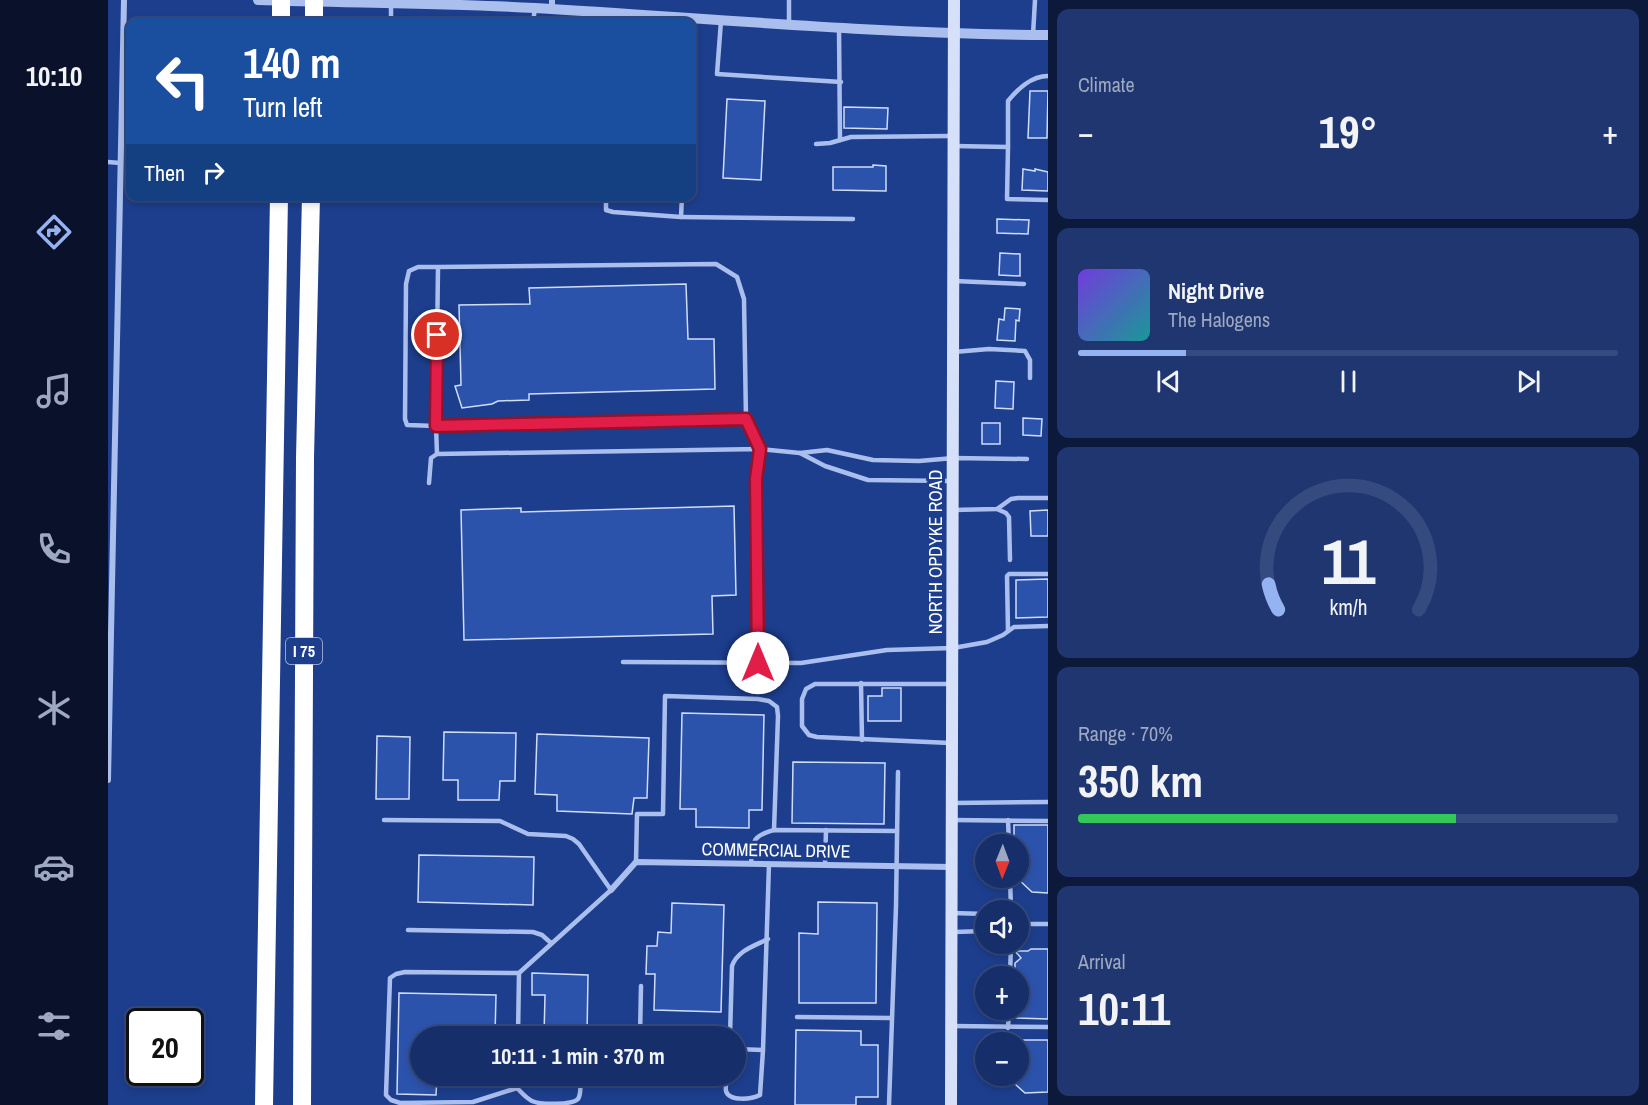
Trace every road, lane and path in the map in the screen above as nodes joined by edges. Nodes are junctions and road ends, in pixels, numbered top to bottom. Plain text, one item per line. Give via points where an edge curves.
1 (124, 0) edge
2 (258, 0) edge
3 (281, 0) edge
4 (314, 0) edge
5 (789, 0) edge
6 (954, 0) edge
7 (1035, 0) edge
8 (397, 3) edge
9 (535, 4) edge
10 (552, 5) edge
11 (586, 17) edge
12 (281, 18) edge
13 (314, 18) edge
14 (392, 18) edge
15 (616, 18) edge
16 (696, 21) edge
17 (721, 21) junction
18 (789, 26) junction
19 (839, 29) junction
20 (954, 32) junction
21 (1033, 35) junction
22 (1048, 35) edge
23 (1048, 76) edge
24 (841, 82) junction
25 (840, 140) junction
26 (954, 141) junction
27 (816, 144) dead end
28 (1008, 147) junction
29 (108, 162) edge
30 (120, 163) junction
31 (1048, 200) edge
32 (279, 201) edge
33 (310, 201) edge
34 (606, 201) edge
35 (682, 201) edge
36 (681, 217) junction
37 (853, 219) dead end
38 (438, 267) junction
39 (954, 280) junction
40 (1023, 284) dead end
41 (954, 352) junction
42 (1030, 378) dead end
43 (746, 419) junction
44 (436, 426) junction
45 (760, 449) junction
46 (801, 453) junction
47 (437, 454) junction
48 (954, 458) junction
49 (1027, 459) dead end
50 (953, 482) junction
51 (429, 483) dead end
52 (1048, 498) edge
53 (997, 509) junction
54 (953, 510) junction
55 (1010, 560) dead end
56 (1048, 574) edge
57 (1048, 626) edge
58 (1008, 631) junction
59 (953, 648) junction
60 (623, 662) dead end
61 (758, 663) junction
62 (861, 683) junction
63 (953, 684) junction
64 (862, 740) junction
65 (953, 743) junction
66 (898, 772) dead end
67 (108, 780) edge
68 (1048, 802) edge
69 (952, 803) junction
70 (384, 820) dead end
71 (952, 820) junction
72 (1008, 820) junction
73 (1048, 821) edge
74 (774, 830) junction
75 (826, 830) junction
76 (897, 831) junction
77 (1009, 834) edge
78 (636, 862) junction
79 (751, 864) junction
80 (769, 864) junction
81 (825, 866) junction
82 (897, 867) junction
83 (952, 867) junction
84 (611, 890) junction
85 (952, 913) junction
86 (975, 914) edge
87 (1029, 924) edge
88 (1048, 924) edge
89 (408, 930) dead end
90 (975, 931) edge
91 (951, 932) junction
92 (768, 939) junction
93 (551, 943) junction
94 (519, 973) junction
95 (641, 986) dead end
96 (797, 1017) dead end
97 (891, 1018) junction
98 (1008, 1020) edge
99 (518, 1026) edge
100 (640, 1026) edge
101 (730, 1026) edge
102 (951, 1026) junction
103 (1048, 1027) edge
104 (1008, 1028) junction
105 (746, 1049) edge
106 (763, 1050) junction
107 (580, 1086) edge
108 (726, 1086) edge
109 (518, 1089) joint
110 (264, 1105) edge
111 (302, 1105) edge
112 (889, 1105) edge
113 (951, 1105) edge

1 - 30 street
2 - 8 street
3 - 12 highway, bridge
4 - 13 highway, bridge
5 - 18 lane
6 - 20 main road, NORTH OPDYKE ROAD
7 - 21 lane
8 - 9 street
8 - 14 lane
9 - 10 street
10 - 11 street
11 - 15 street
16 - 17 street
17 - 18 street
17 - 24 lane via 717,74
18 - 19 street
19 - 20 street
19 - 24 lane
20 - 21 street
20 - 26 main road, NORTH OPDYKE ROAD
21 - 22 street
23 - 28 lane via 1025,84 1008,101
24 - 25 lane
25 - 26 lane via 851,136
25 - 27 lane
26 - 28 lane
26 - 39 main road, NORTH OPDYKE ROAD
28 - 31 lane via 1007,199
29 - 30 lane
30 - 67 street
32 - 110 highway, I 75
33 - 111 highway, I 75
34 - 36 lane via 606,210 614,212
35 - 36 lane
36 - 37 lane
38 - 43 lane via 716,264 737,277 744,299
38 - 44 lane
38 - 44 lane via 418,267 409,272 406,295 405,419 407,425
39 - 40 lane
39 - 41 main road, NORTH OPDYKE ROAD
41 - 42 lane via 1026,351
41 - 48 main road, NORTH OPDYKE ROAD
43 - 44 lane
43 - 45 lane
44 - 47 lane
45 - 46 lane
45 - 47 lane
45 - 61 lane via 756,479
46 - 48 lane via 827,450 873,460
46 - 50 lane via 825,466 868,480
47 - 51 lane via 431,458
48 - 49 lane
48 - 50 main road, NORTH OPDYKE ROAD
50 - 54 main road, NORTH OPDYKE ROAD
52 - 53 lane via 1011,499
53 - 54 lane
53 - 55 lane via 1009,517
54 - 59 main road, NORTH OPDYKE ROAD
56 - 58 lane via 1006,576
57 - 58 lane via 1014,627
58 - 59 lane via 987,642
59 - 61 lane via 886,650 801,663
59 - 63 main road, NORTH OPDYKE ROAD
60 - 61 lane
62 - 63 lane
62 - 64 lane
62 - 64 lane via 815,684 806,689 802,726 818,738
63 - 65 main road, NORTH OPDYKE ROAD
64 - 65 lane
65 - 69 main road, NORTH OPDYKE ROAD
66 - 76 lane
68 - 69 lane
69 - 71 main road, NORTH OPDYKE ROAD
70 - 84 lane via 500,821 528,834 567,836 579,844
71 - 72 lane
71 - 83 main road, NORTH OPDYKE ROAD
72 - 73 lane
72 - 77 lane
74 - 75 lane
74 - 78 lane via 777,707 758,699 665,696 663,814 637,814
74 - 79 lane via 759,834 753,843
75 - 76 lane
75 - 81 lane
76 - 82 lane
78 - 79 street, COMMERCIAL DRIVE
78 - 84 street
79 - 80 street, COMMERCIAL DRIVE
80 - 81 street, COMMERCIAL DRIVE
80 - 92 lane
81 - 82 street, COMMERCIAL DRIVE
82 - 83 street, COMMERCIAL DRIVE
82 - 97 lane
83 - 85 main road, NORTH OPDYKE ROAD
84 - 93 lane
85 - 86 lane
85 - 91 main road, NORTH OPDYKE ROAD
87 - 88 lane
89 - 93 lane via 533,932
90 - 91 lane
91 - 102 main road, NORTH OPDYKE ROAD
92 - 101 lane via 734,960
92 - 106 lane
93 - 94 lane
94 - 99 lane
94 - 109 lane via 405,972 390,978 386,1095 399,1103 473,1102
95 - 100 lane
96 - 97 lane
97 - 112 lane
98 - 104 lane
102 - 104 lane
102 - 113 main road, NORTH OPDYKE ROAD
103 - 104 lane
105 - 106 lane
106 - 108 lane via 760,1095 732,1098
107 - 109 lane via 576,1102 568,1104 534,1102

